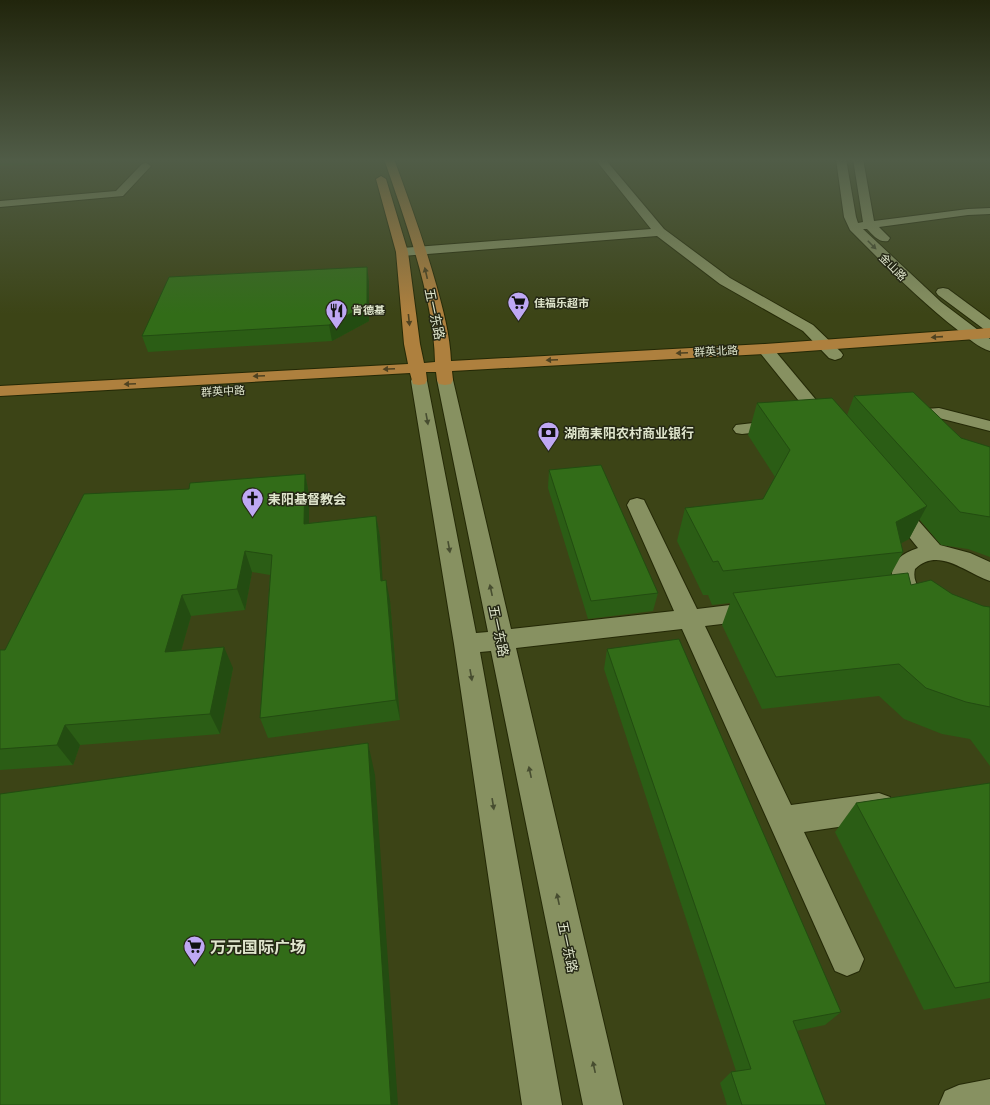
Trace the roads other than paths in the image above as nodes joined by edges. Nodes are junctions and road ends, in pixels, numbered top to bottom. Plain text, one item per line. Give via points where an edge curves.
1 (389, 211) edge
2 (407, 211) edge
3 (642, 211) edge
4 (849, 211) edge
5 (866, 211) edge
6 (990, 211) edge
7 (870, 225) junction
8 (854, 227) junction
9 (660, 232) junction
10 (892, 245) dead end
11 (421, 251) junction
12 (402, 252) junction
13 (934, 285) dead end
14 (990, 327) edge
15 (990, 333) edge
16 (972, 334) junction
17 (990, 346) edge
18 (831, 350) junction
19 (769, 354) junction
20 (431, 374) junction
21 (0, 391) edge
22 (0, 402) edge
23 (990, 426) edge
24 (742, 428) dead end
25 (920, 431) edge
26 (886, 495) edge
27 (637, 505) dead end
28 (934, 553) junction
29 (990, 573) edge
30 (909, 593) junction
31 (886, 596) edge
32 (776, 608) edge
33 (931, 612) edge
34 (689, 618) junction
35 (501, 640) junction
36 (466, 644) junction
37 (906, 803) edge
38 (783, 821) junction
39 (847, 959) dead end
40 (990, 1099) edge
41 (542, 1105) edge
42 (603, 1105) edge
43 (959, 1105) edge

1 - 12 main road, 五一东路
2 - 11 main road, 五一东路
3 - 9 street
4 - 8 street, 金山路
5 - 7 street
6 - 7 street
7 - 8 street
7 - 10 street, 金山路
8 -> 16 street, 金山路 via 909,282
9 - 11 street
9 - 18 street via 725,281 808,328
11 - 12 street
20 -> 11 main road, 五一东路 via 442,342
12 -> 20 main road, 五一东路 via 412,344
13 - 14 street
15 - 16 main road, 群英北路
16 - 17 street, 金山路
16 -> 18 main road, 群英北路
17 - 18 main road, 群英北路
18 - 19 main road, 群英北路
19 - 20 main road, 群英北路
19 - 24 street via 833,425 798,424
20 -> 21 main road, 群英中路
20 - 22 main road, 群英中路
35 -> 20 street, 五一东路
20 -> 36 street, 五一东路
23 - 25 street via 939,413 896,416
26 - 28 street
27 - 34 street
28 - 29 street via 965,559
28 - 30 street via 916,556 906,563 902,573
30 - 31 street
30 - 33 street
32 - 34 street
34 - 35 street
34 - 38 street
35 - 36 street
42 -> 35 street, 五一东路
36 -> 41 street, 五一东路
37 - 38 street
38 - 39 street
40 - 43 street

